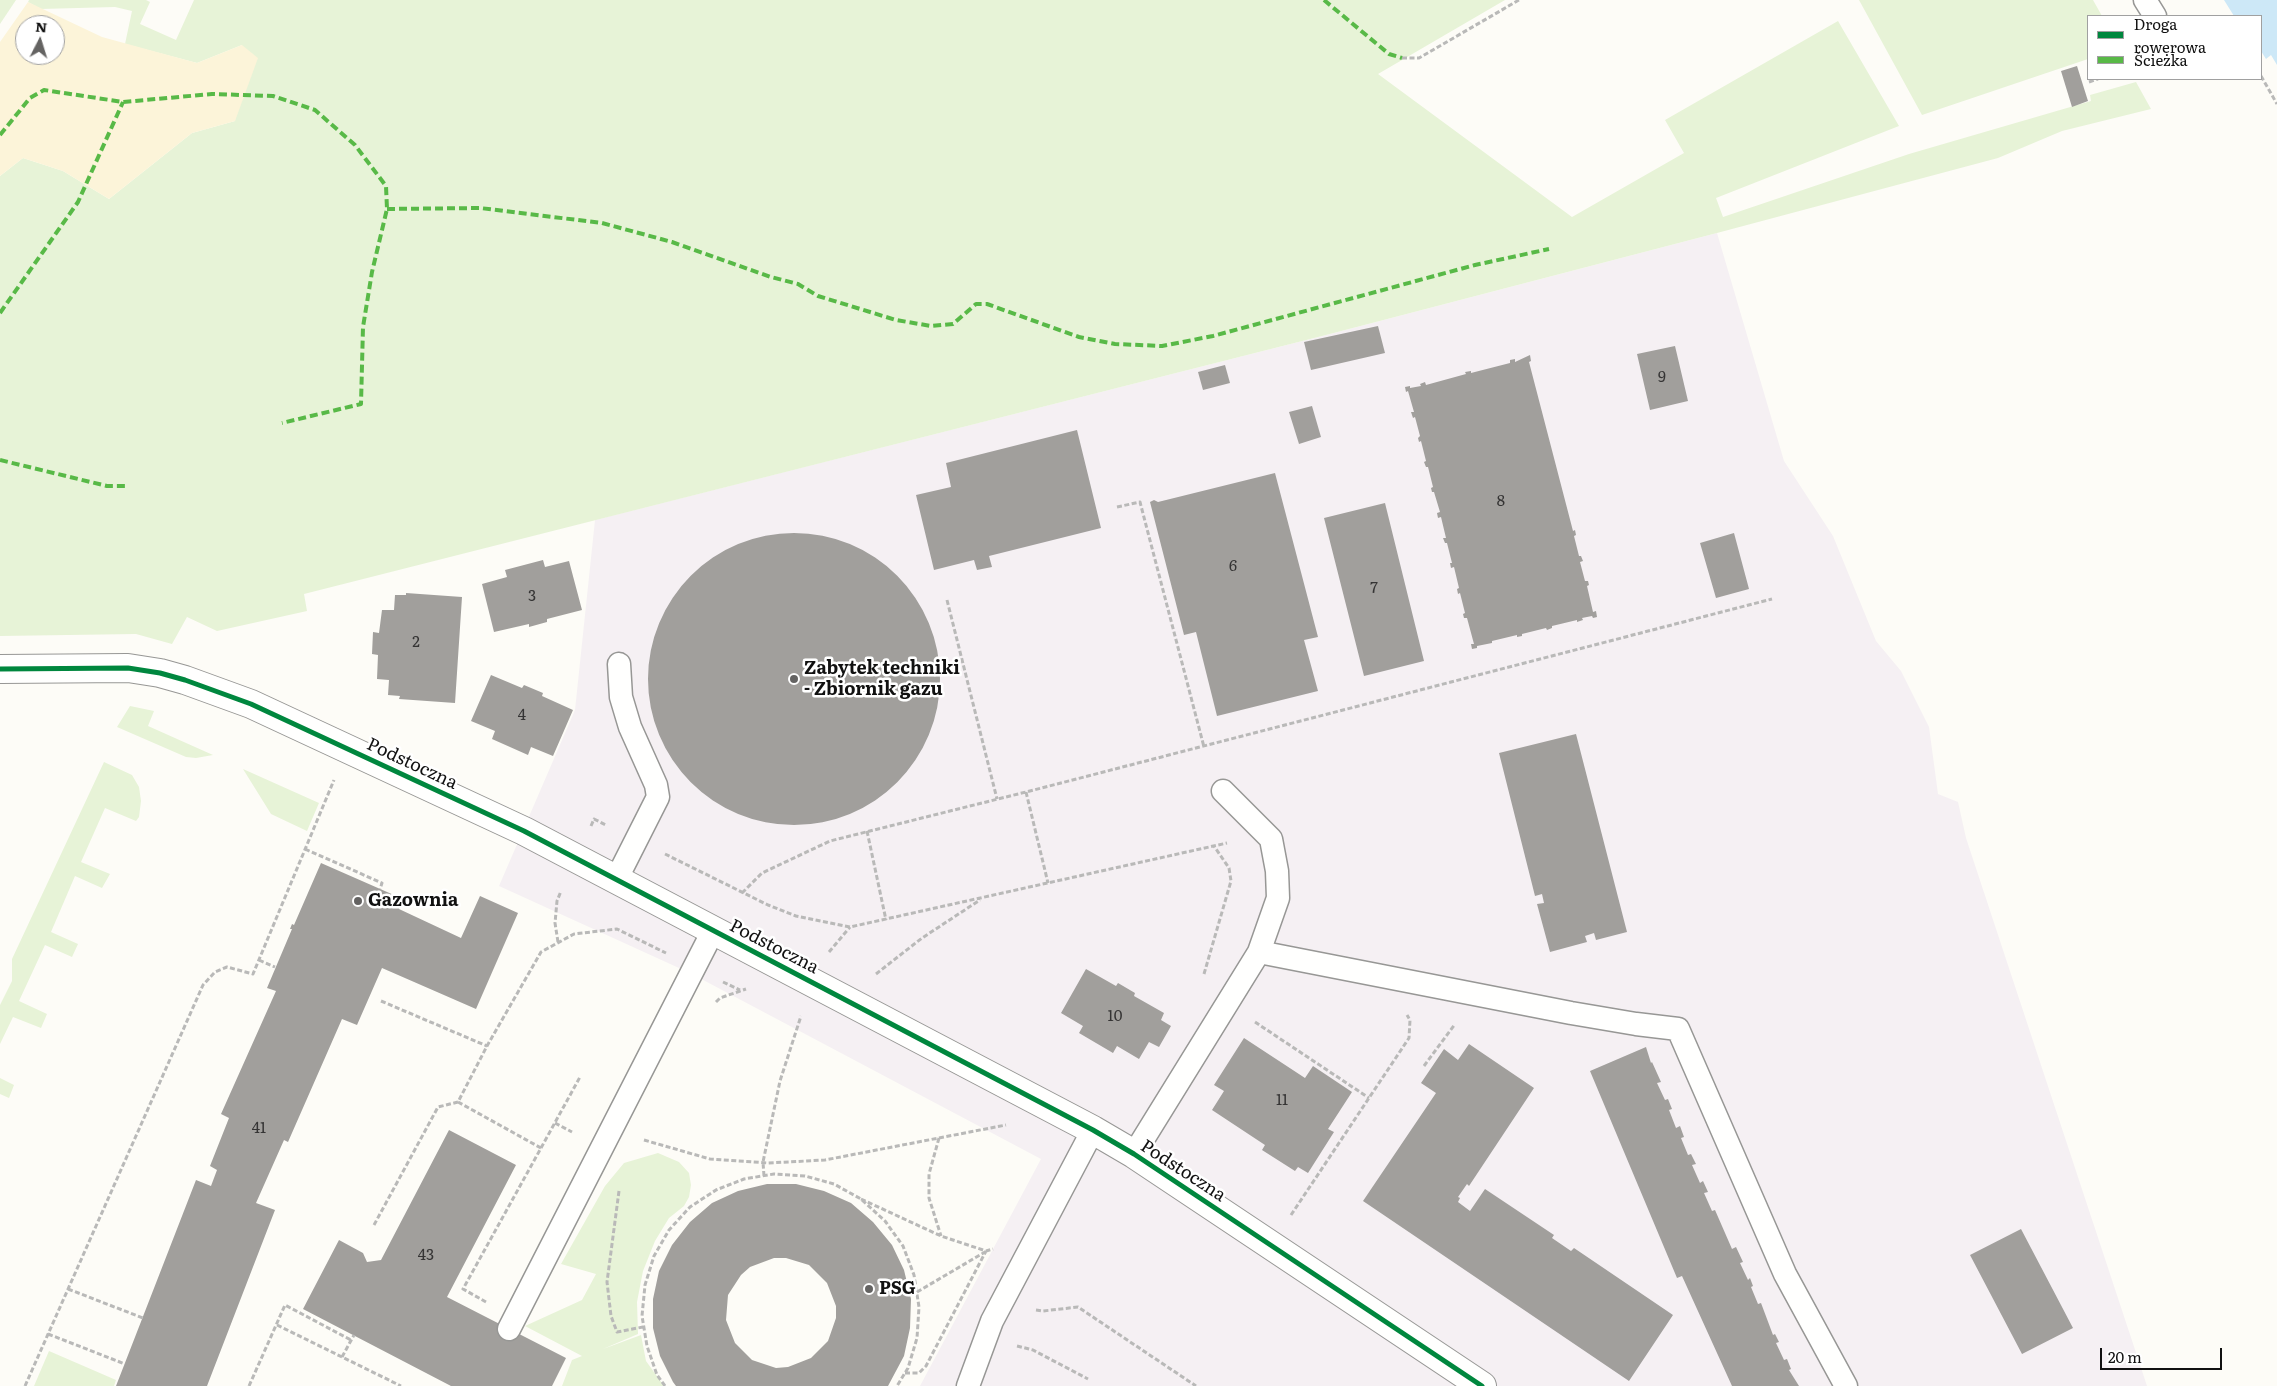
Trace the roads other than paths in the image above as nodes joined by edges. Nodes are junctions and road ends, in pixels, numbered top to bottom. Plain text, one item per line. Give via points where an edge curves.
1 (2145, 0) edge
2 (2154, 15) edge
3 (619, 664) dead end
4 (0, 669) edge
5 (1223, 791) dead end
6 (616, 880) junction
7 (713, 931) junction
8 (1259, 952) junction
9 (1093, 1130) junction
10 (1134, 1154) junction
11 (511, 1323) road end
12 (968, 1386) edge
13 (1482, 1386) edge
14 (1846, 1386) edge

1 - 2 lane
3 - 6 lane via 625,712 658,797
4 - 6 street, Podstoczna via 128,668 185,680 251,704 524,831
5 - 8 lane via 1271,839 1278,898
6 - 7 street, Podstoczna
7 - 9 street, Podstoczna
7 - 11 lane
8 - 10 lane
8 - 14 lane via 1580,1014 1678,1029 1785,1274
9 - 10 street, Podstoczna
9 - 12 lane via 992,1321
10 - 13 street, Podstoczna

